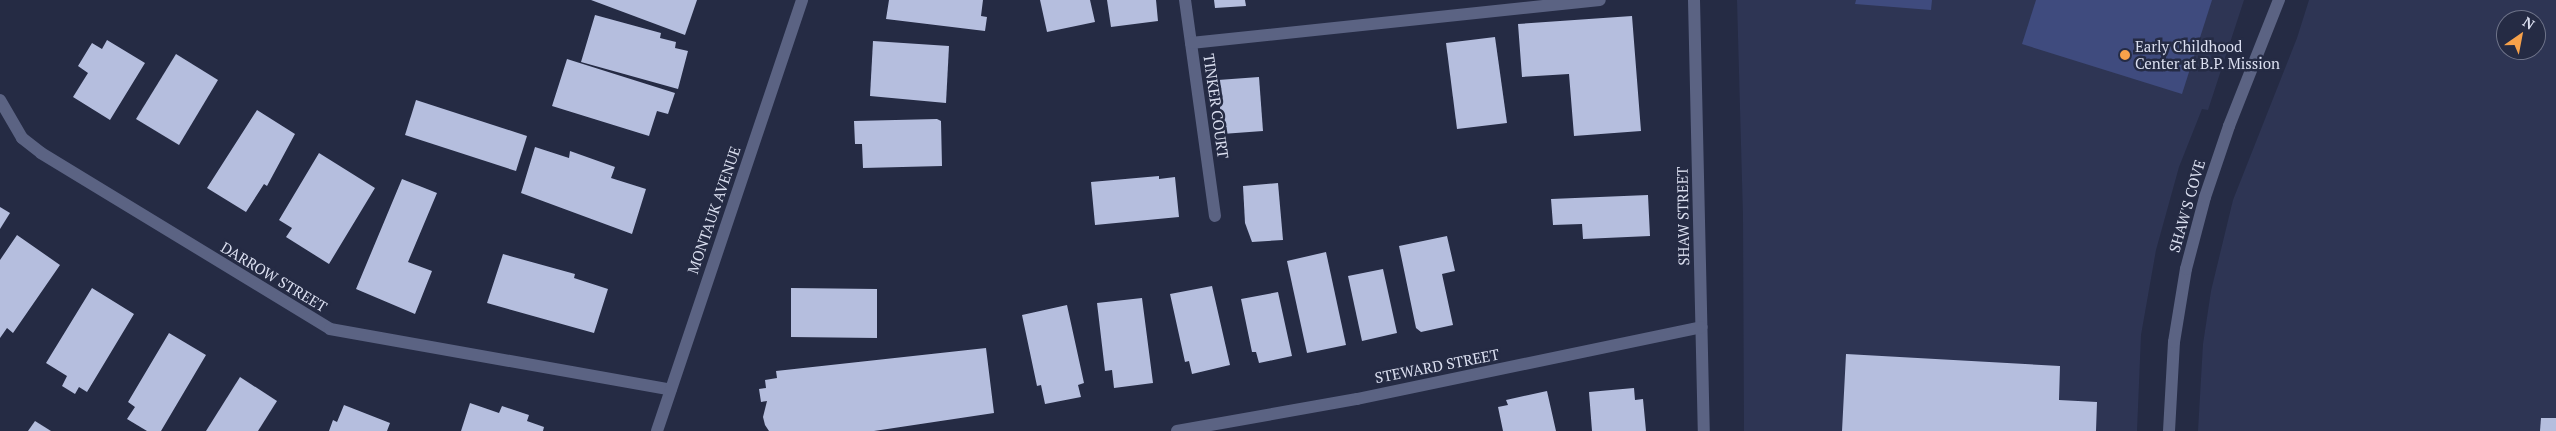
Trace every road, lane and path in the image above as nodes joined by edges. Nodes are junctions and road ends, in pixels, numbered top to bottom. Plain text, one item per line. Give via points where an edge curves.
1 (802, 0) edge
2 (1185, 0) edge
3 (1600, 0) edge
4 (1694, 0) edge
5 (2279, 0) edge
6 (1191, 43) junction
7 (0, 100) edge
8 (1215, 216) dead end
9 (1702, 327) junction
10 (671, 390) junction
11 (657, 431) edge
12 (1177, 431) edge
13 (1704, 431) edge
14 (2169, 431) edge

1 - 10 street, MONTAUK AVENUE
2 - 6 street, TINKER COURT
3 - 6 street
4 - 9 street, SHAW STREET
5 - 14 street, SHAW'S COVE via 2226,135 2186,269 2174,342
6 - 8 street, TINKER COURT
7 - 10 street, DARROW STREET via 22,138 41,153 330,329
9 - 12 street, STEWARD STREET via 1357,399
9 - 13 street, SHAW STREET
10 - 11 street, MONTAUK AVENUE

